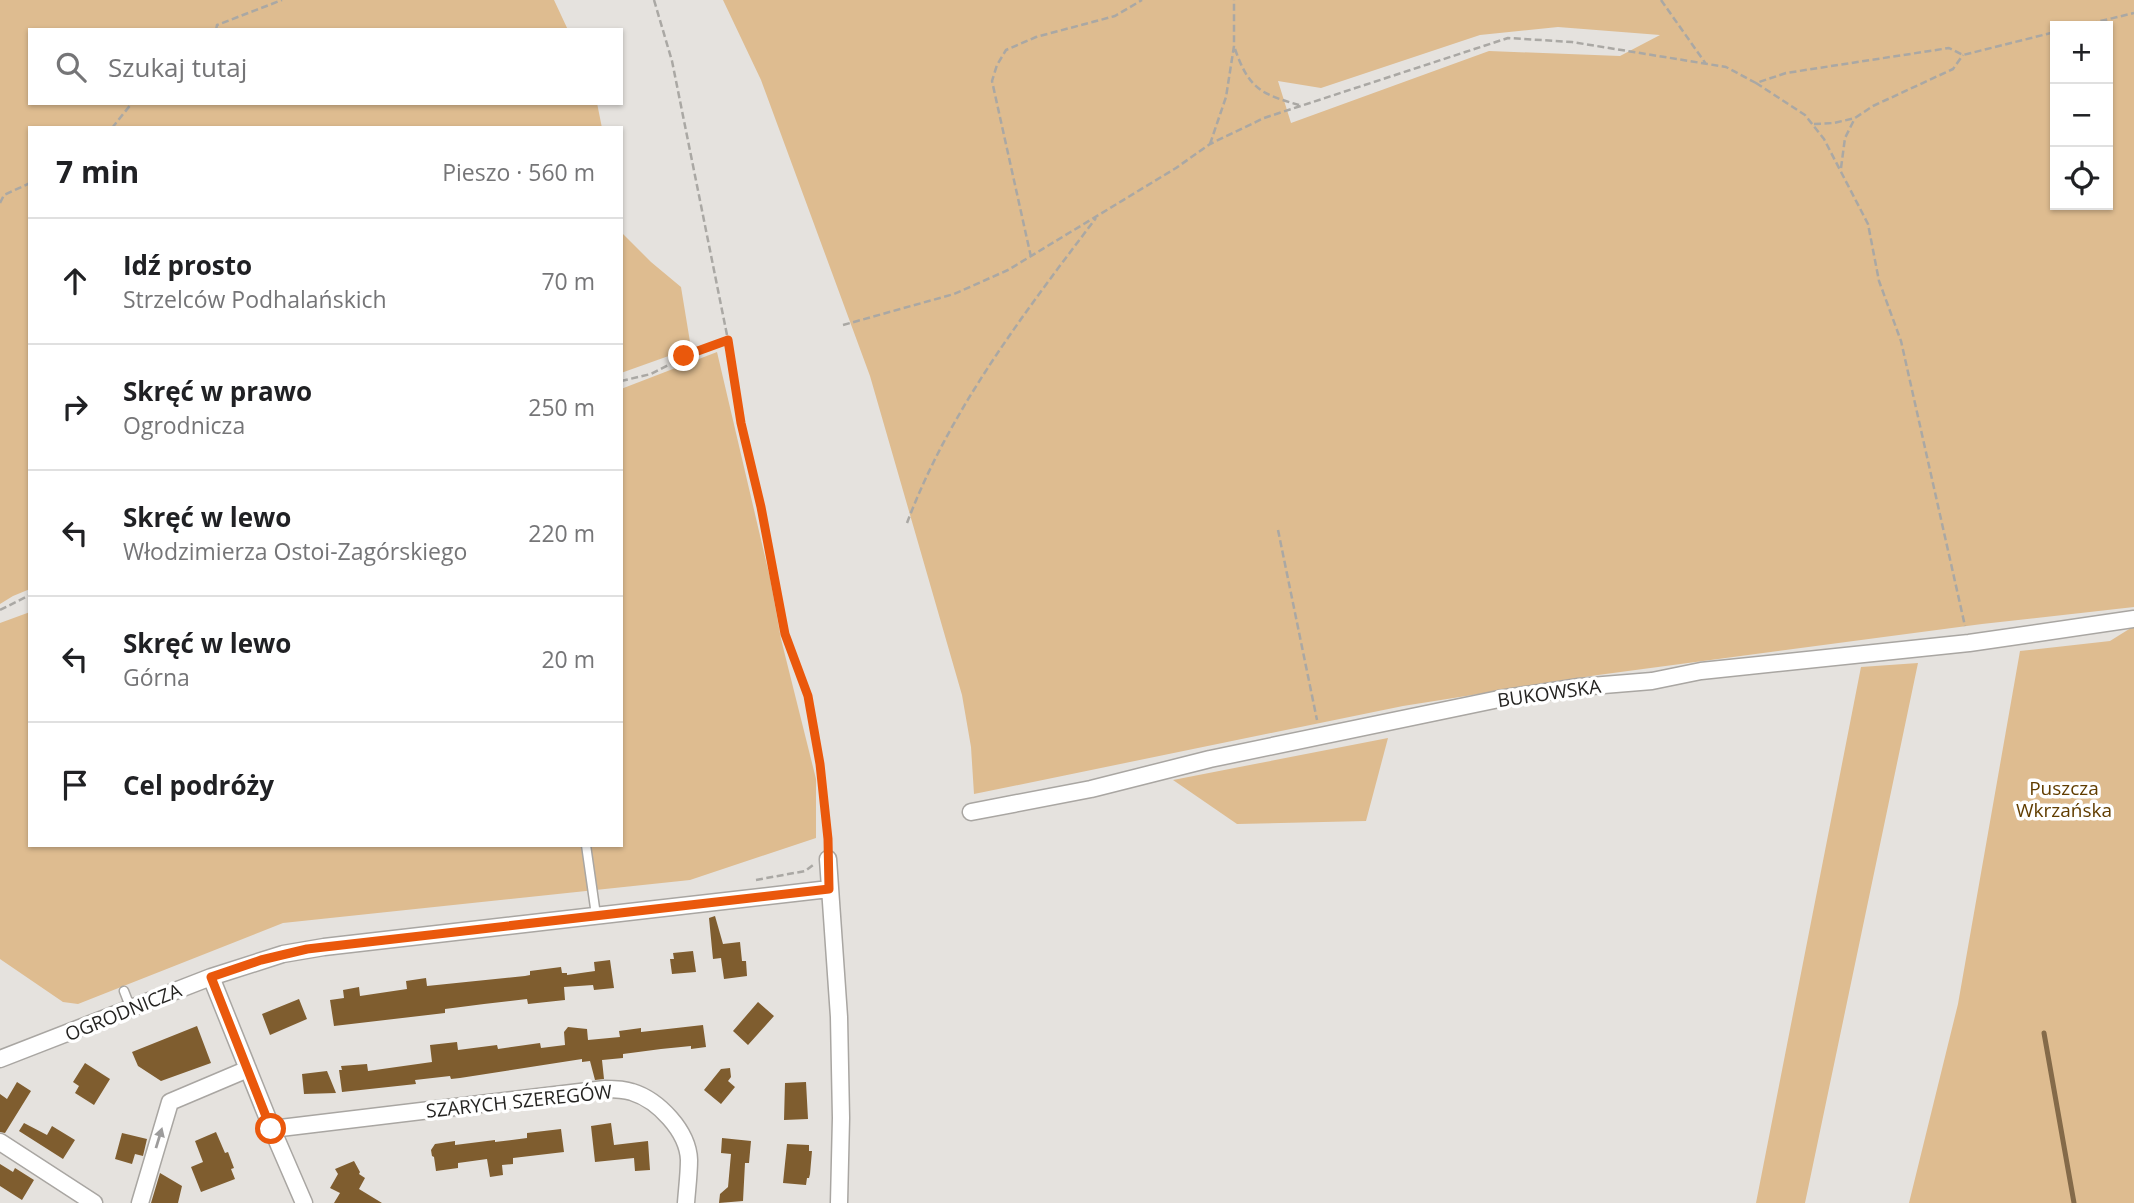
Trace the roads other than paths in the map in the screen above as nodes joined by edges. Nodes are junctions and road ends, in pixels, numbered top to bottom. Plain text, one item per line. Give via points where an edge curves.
1 (2134, 620) edge
2 (971, 812) dead end
3 (586, 847) edge
4 (828, 859) road end
5 (829, 889) junction
6 (596, 915) junction
7 (211, 977) junction
8 (124, 991) dead end
9 (131, 1009) junction
10 (0, 1059) edge
11 (248, 1069) junction
12 (271, 1129) junction
13 (0, 1142) edge
14 (94, 1203) edge
15 (139, 1203) edge
16 (304, 1203) edge
17 (686, 1203) edge
18 (839, 1203) edge

1 - 2 street, BUKOWSKA via 1499,699
3 - 6 lane
4 - 5 street
5 - 6 street, OGRODNICZA
5 - 18 street via 839,1017
6 - 7 street, OGRODNICZA via 307,949
7 - 9 street, OGRODNICZA
7 - 11 street
8 - 9 lane
9 - 10 street, OGRODNICZA
11 - 12 street
15 -> 11 street via 170,1102
12 - 16 street
12 - 17 street, SZARYCH SZEREGÓW via 605,1089 631,1091 652,1102 682,1137 689,1158
13 - 14 street

